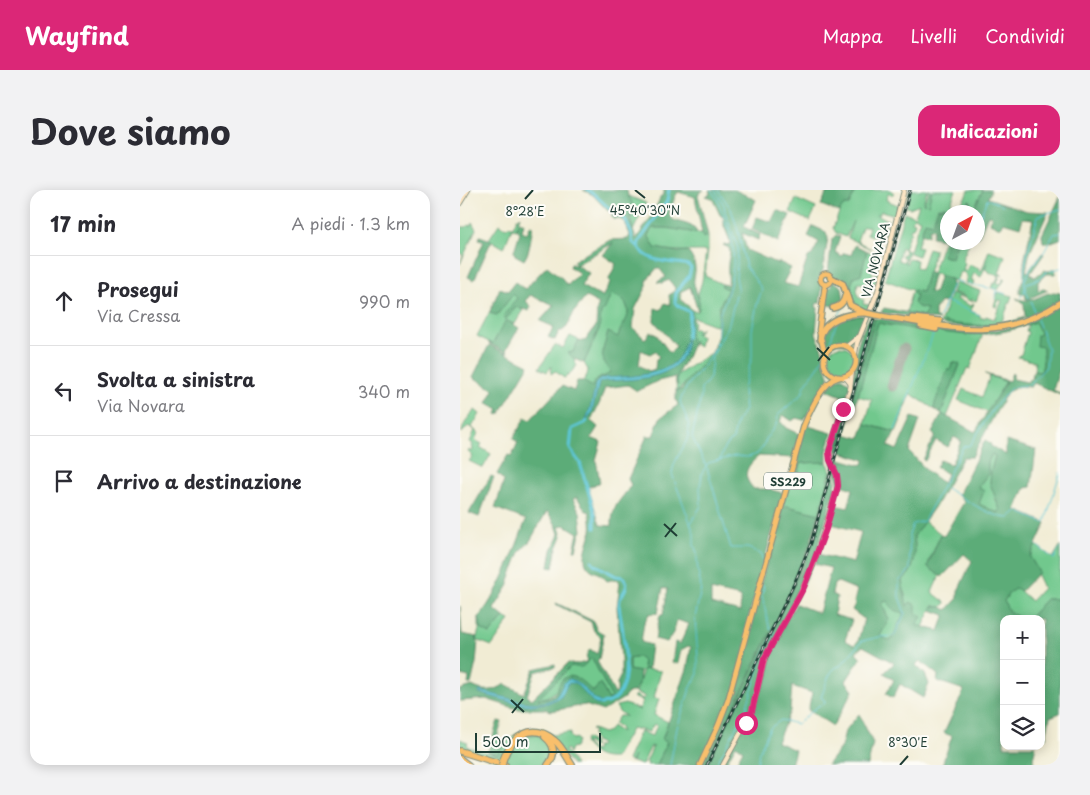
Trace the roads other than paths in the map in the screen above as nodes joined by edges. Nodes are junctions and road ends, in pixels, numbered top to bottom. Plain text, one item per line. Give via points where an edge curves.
1 (468, 190) edge
2 (904, 190) edge
3 (460, 203) edge
4 (828, 282) joint
5 (846, 298) junction
6 (1060, 303) edge
7 (833, 308) dead end
8 (866, 313) junction
9 (895, 318) junction
10 (941, 323) junction
11 (861, 333) junction
12 (821, 340) junction
13 (847, 346) junction
14 (833, 347) junction
15 (855, 354) junction
16 (825, 356) junction
17 (828, 370) junction
18 (852, 372) junction
19 (840, 377) junction
20 (828, 384) junction
21 (851, 387) junction
22 (521, 736) junction
23 (460, 752) edge
24 (460, 759) edge
25 (504, 764) edge
26 (468, 765) edge
27 (495, 765) edge
28 (548, 765) edge
29 (572, 765) edge
30 (700, 765) edge
31 (723, 765) edge

1 - 3 main road
2 - 11 main road, VIA NOVARA via 874,304
4 - 5 highway via 841,282
4 - 12 main road via 819,330
5 - 7 highway
5 - 8 highway via 854,309
6 - 10 highway via 1036,317 1009,326 976,330
8 - 9 highway, bridge
8 - 12 highway via 838,319 826,327
9 - 10 highway
9 - 10 highway via 935,327
11 - 13 main road, VIA NOVARA
11 - 15 main road, VIA NOVARA
12 - 14 main road
12 - 16 main road
13 - 14 main road
13 - 15 main road
14 - 16 main road
15 - 18 main road via 856,364
16 - 17 main road
17 - 19 main road
17 - 20 main road
18 - 19 main road, SS229
18 - 21 main road
19 - 20 main road, SS229
19 - 21 main road via 848,380
20 - 30 main road, SS229 via 804,425 728,700
21 - 31 main road via 829,447 828,458 836,477 836,491 813,566 766,655 752,711
22 - 25 highway via 510,744
22 - 28 highway via 536,734 546,737 554,754
22 - 29 highway via 533,732 547,735 560,746
23 - 25 highway
23 - 27 highway
24 - 26 highway

